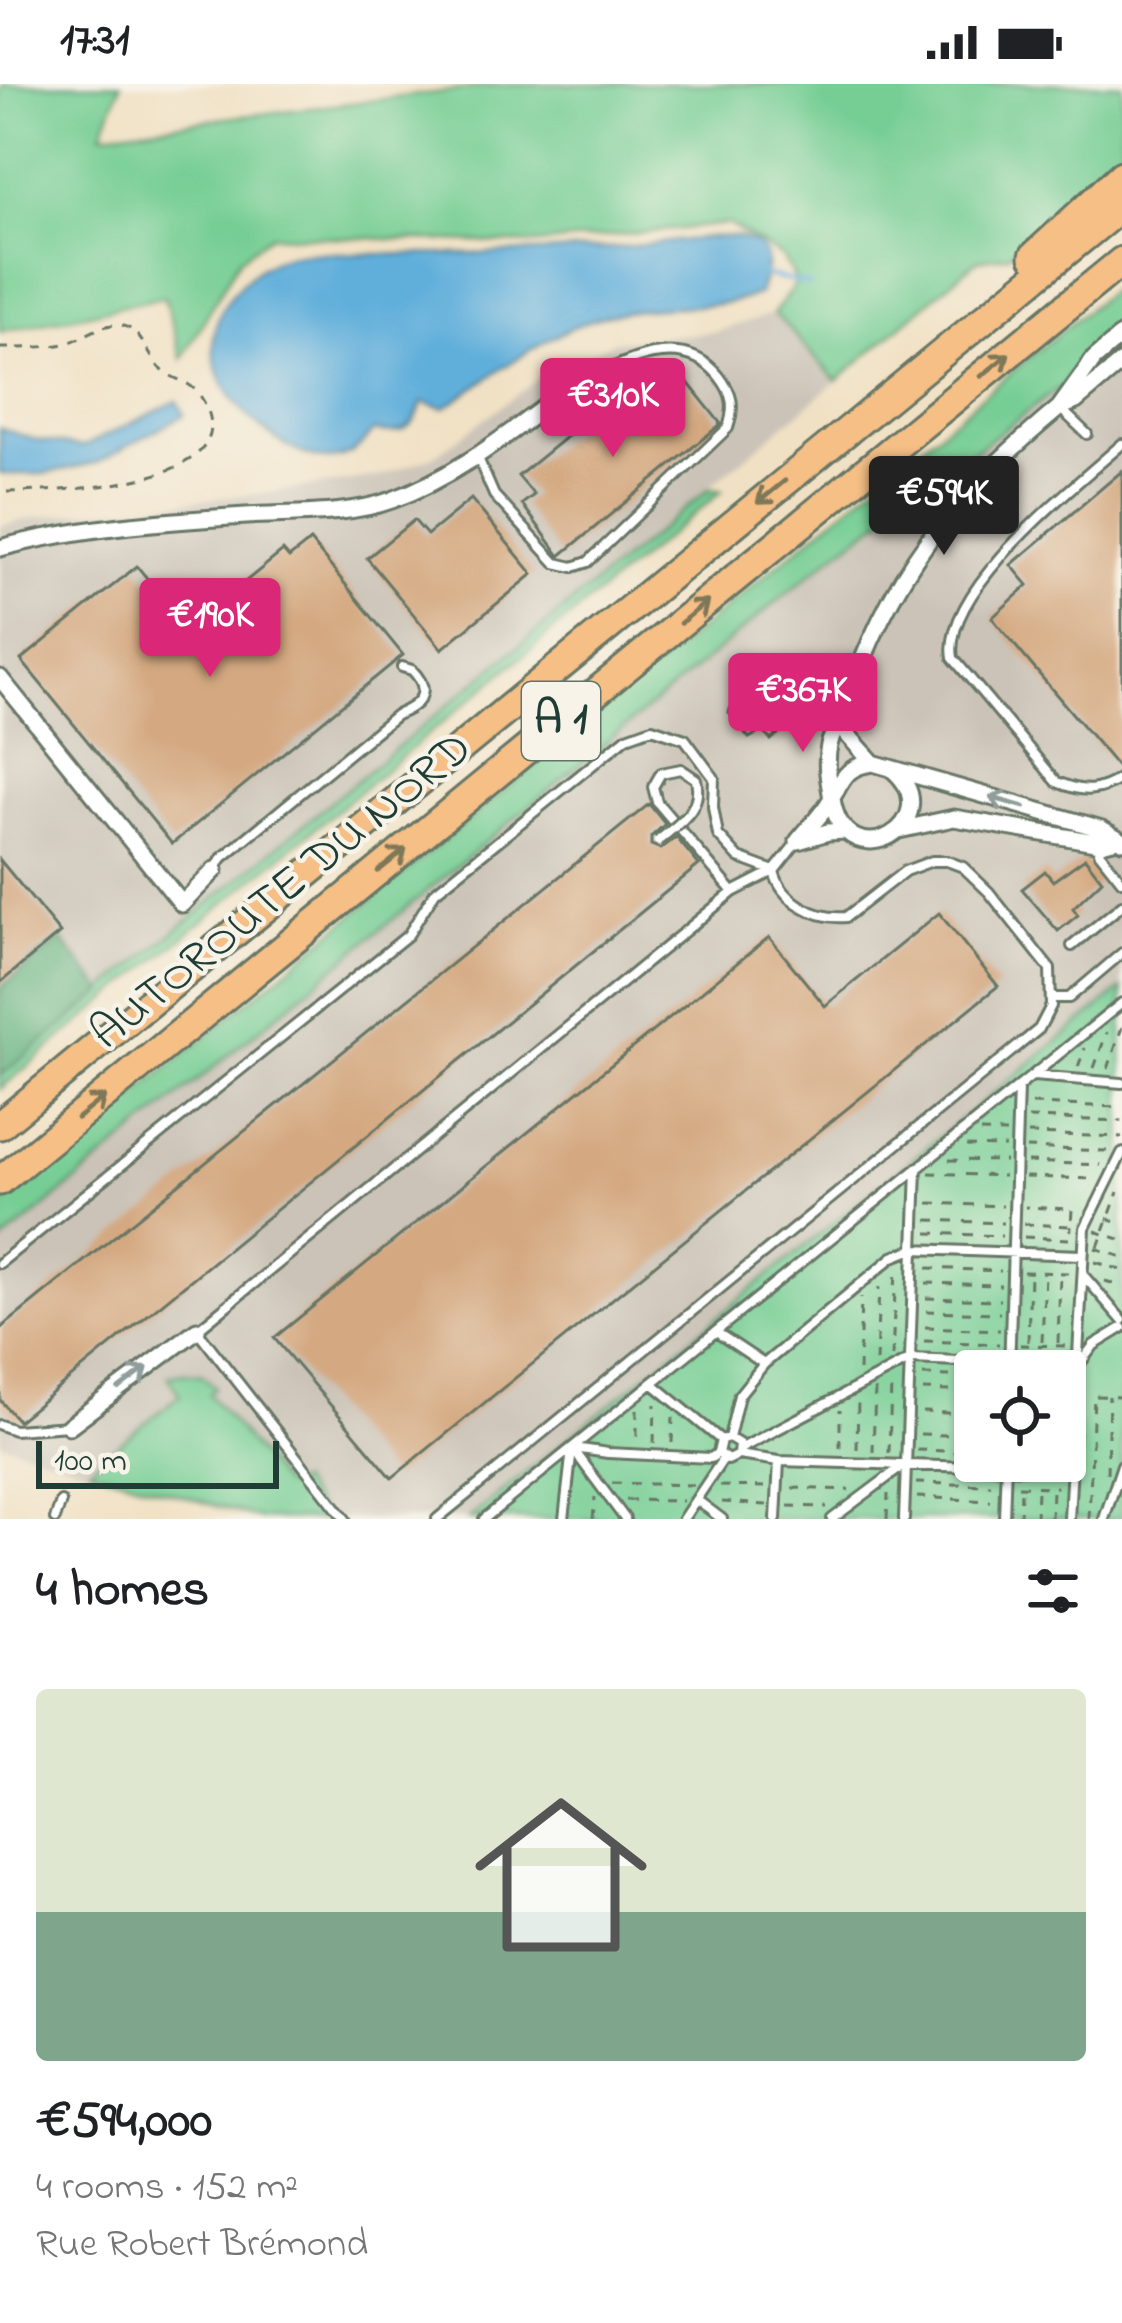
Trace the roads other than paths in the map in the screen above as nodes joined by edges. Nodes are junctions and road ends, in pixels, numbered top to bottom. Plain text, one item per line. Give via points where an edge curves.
1 (1122, 176) edge
2 (1122, 206) edge
3 (1122, 260) edge
4 (991, 310) junction
5 (1122, 337) edge
6 (1122, 362) edge
7 (570, 388) joint
8 (1059, 408) junction
9 (1087, 434) dead end
10 (1122, 444) edge
11 (477, 456) junction
12 (0, 548) edge
13 (402, 667) dead end
14 (0, 678) edge
15 (842, 718) junction
16 (873, 763) junction
17 (892, 769) junction
18 (1122, 777) edge
19 (832, 799) junction
20 (899, 830) junction
21 (845, 831) junction
22 (658, 841) dead end
23 (798, 841) junction
24 (1113, 841) edge
25 (215, 870) joint
26 (774, 872) junction
27 (1122, 881) edge
28 (734, 892) junction
29 (1122, 904) edge
30 (1072, 946) dead end
31 (1122, 953) edge
32 (1052, 998) junction
33 (1118, 1006) edge
34 (1032, 1076) junction
35 (1122, 1083) edge
36 (1018, 1087) junction
37 (0, 1125) edge
38 (1122, 1153) edge
39 (916, 1169) junction
40 (0, 1181) edge
41 (913, 1249) junction
42 (1013, 1253) junction
43 (1082, 1257) junction
44 (0, 1264) edge
45 (1082, 1274) junction
46 (1122, 1324) edge
47 (196, 1330) junction
48 (716, 1332) junction
49 (1010, 1350) edge
50 (1078, 1350) edge
51 (1086, 1356) edge
52 (910, 1359) junction
53 (954, 1363) edge
54 (764, 1364) junction
55 (654, 1384) junction
56 (0, 1425) edge
57 (69, 1426) joint
58 (726, 1439) junction
59 (572, 1448) junction
60 (739, 1452) junction
61 (721, 1456) junction
62 (778, 1461) junction
63 (905, 1465) junction
64 (954, 1465) edge
65 (1122, 1466) edge
66 (1005, 1482) edge
67 (1071, 1482) edge
68 (698, 1501) junction
69 (61, 1502) dead end
70 (1105, 1517) edge
71 (55, 1519) edge
72 (345, 1519) edge
73 (437, 1519) edge
74 (484, 1519) edge
75 (564, 1519) edge
76 (625, 1519) edge
77 (682, 1519) edge
78 (722, 1519) edge
79 (776, 1519) edge
80 (832, 1519) edge
81 (904, 1519) edge
82 (1004, 1519) edge
83 (1069, 1519) edge

1 - 4 highway via 1017,272
2 - 4 highway, AUTOROUTE DU NORD / A 1
40 -> 3 highway, AUTOROUTE DU NORD / A 1
4 -> 37 highway, AUTOROUTE DU NORD / A 1
5 - 8 street via 1094,359
6 - 8 street
7 - 11 street
7 - 11 lane via 662,352 697,357 714,370 734,411 728,428 588,562 573,567 556,563 494,495
8 - 9 lane
8 - 15 street via 922,544 876,625
10 - 18 lane via 1020,535 975,590 951,650 1057,782 1097,791
11 - 12 street via 386,502 40,537
13 - 25 lane via 424,687 416,708 360,745
14 - 25 street via 182,904
15 - 16 street
15 - 19 street via 827,762
16 - 17 street
16 - 19 street via 850,769
17 - 20 street via 911,798
24 -> 17 street via 1102,829
19 - 21 street
19 - 23 street
20 - 21 street via 878,841
20 - 24 street via 954,818
21 - 23 street
22 - 28 lane, bridge via 694,810 700,795 696,778 681,769 662,773 653,787 657,802
23 - 26 lane
24 - 27 lane via 1099,852
26 - 28 lane
26 - 32 lane via 782,891 835,918 905,871 947,860 974,875 1044,958
26 - 44 lane via 739,858 718,835 715,778 685,739 652,728 627,737 435,892 408,935
28 - 47 lane
29 - 30 lane
31 - 32 lane via 1069,998
32 - 73 lane via 1039,1029
33 - 34 lane
34 - 35 lane
34 - 36 lane
36 - 39 lane
36 - 42 lane
38 - 43 lane via 1085,1228
39 - 41 lane
39 - 48 lane
41 - 42 lane
41 - 52 lane
41 - 54 lane
42 - 43 lane
42 - 49 lane
43 - 45 lane
45 - 46 lane
45 - 50 lane
46 - 51 lane
57 -> 47 street
47 - 72 lane
48 - 54 lane
48 - 55 lane
52 - 53 lane
52 - 60 lane
52 - 63 lane
54 - 58 lane via 739,1395
55 - 58 lane
55 - 59 lane
56 - 57 lane
58 - 60 lane
58 - 61 lane
59 - 61 lane
59 - 74 lane
59 - 75 lane
59 - 76 lane
60 - 61 lane
60 - 62 lane
61 - 68 lane
62 - 63 lane
62 - 79 lane
63 - 64 lane
63 - 80 lane
63 - 81 lane
65 - 70 lane
66 - 82 lane
67 - 83 lane
68 - 77 lane
68 - 78 lane
69 - 71 lane

